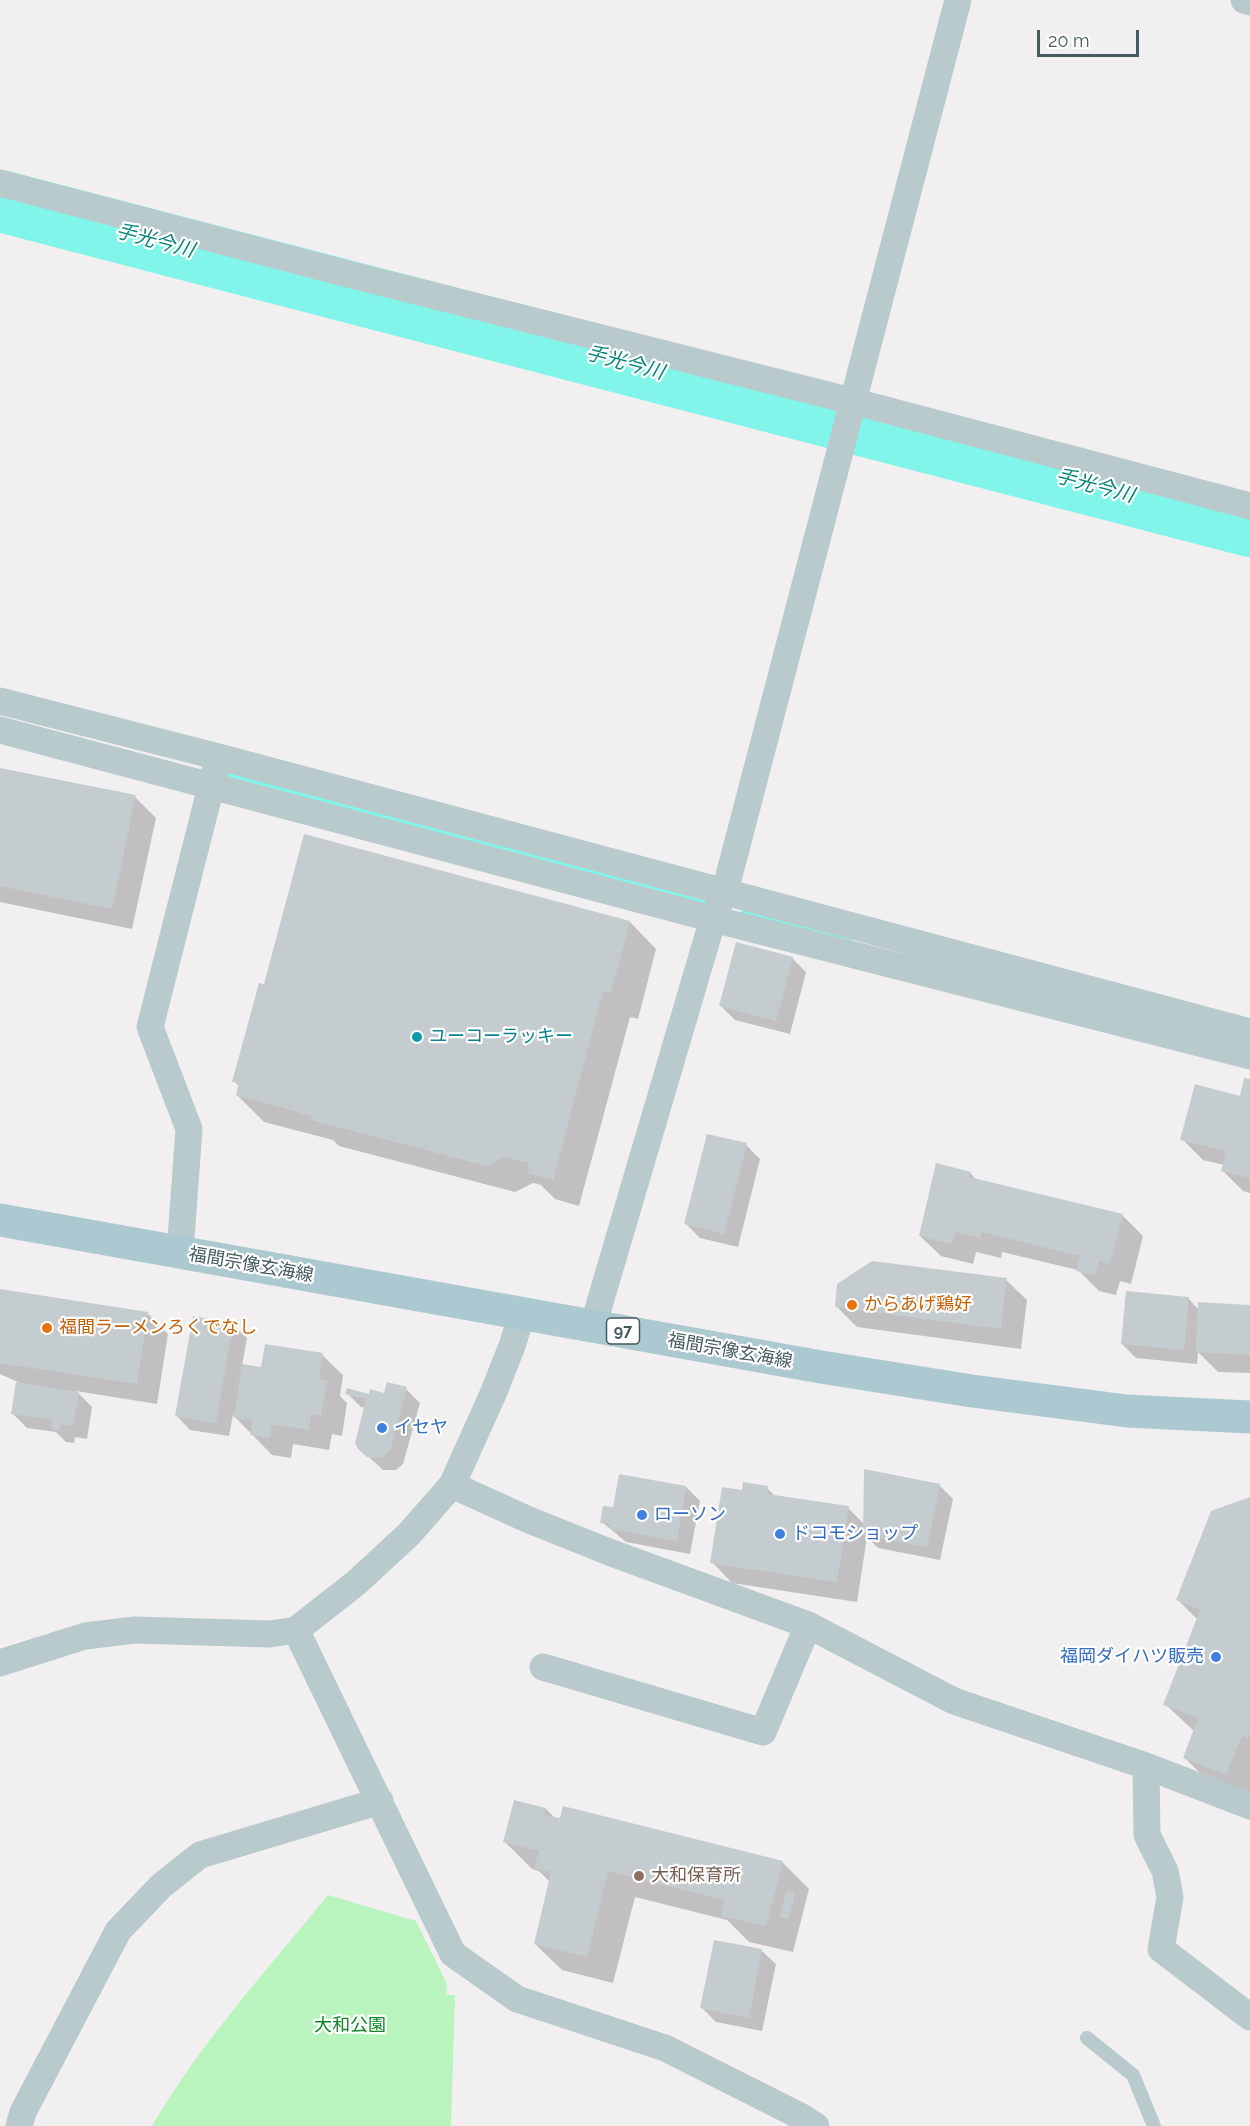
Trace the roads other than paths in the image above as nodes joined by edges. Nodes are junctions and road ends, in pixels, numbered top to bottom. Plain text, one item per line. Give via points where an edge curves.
1 (958, 0) edge
2 (1244, 0) edge
3 (1250, 2) edge
4 (0, 183) edge
5 (849, 415) junction
6 (1250, 506) edge
7 (0, 701) edge
8 (0, 730) edge
9 (219, 757) junction
10 (211, 785) junction
11 (725, 891) junction
12 (714, 919) junction
13 (1032, 987) junction
14 (1250, 1032) edge
15 (1250, 1056) edge
16 (0, 1220) edge
17 (180, 1252) junction
18 (522, 1314) junction
19 (593, 1326) junction
20 (1250, 1417) edge
21 (452, 1485) junction
22 (807, 1624) junction
23 (296, 1630) junction
24 (0, 1663) edge
25 (543, 1667) dead end
26 (1146, 1766) junction
27 (380, 1801) junction
28 (1250, 1806) edge
29 (1250, 2017) edge
30 (1087, 2038) dead end
31 (19, 2126) edge
32 (816, 2126) edge
33 (1154, 2126) edge

1 - 5 street
2 - 3 street
4 - 5 street via 340,272
5 - 6 street
5 - 11 street
7 - 9 street
8 - 10 street
9 - 10 street
9 - 11 street
10 - 12 street
10 - 17 street via 150,1027 189,1129
11 - 12 street
11 - 13 street
12 - 13 street
12 - 19 street
13 - 14 street
13 - 15 street
16 - 17 main road, 福間宗像玄海線 / 97
17 - 18 main road, 福間宗像玄海線 / 97
18 - 19 main road, 福間宗像玄海線 / 97
18 - 21 street
19 - 20 main road, 福間宗像玄海線 / 97 via 972,1391 1127,1411
21 - 22 street via 609,1552
21 - 23 street via 409,1534 356,1583
22 - 25 street via 763,1732
22 - 26 street via 954,1701
23 - 24 street via 270,1634 135,1630 85,1636
23 - 27 street
26 - 28 street
26 - 29 street via 1147,1835 1165,1871 1170,1898 1161,1949
27 - 31 street via 200,1855 161,1886 118,1931 22,2112
27 - 32 street via 453,1954 517,1999 664,2048
30 - 33 lane via 1133,2075

